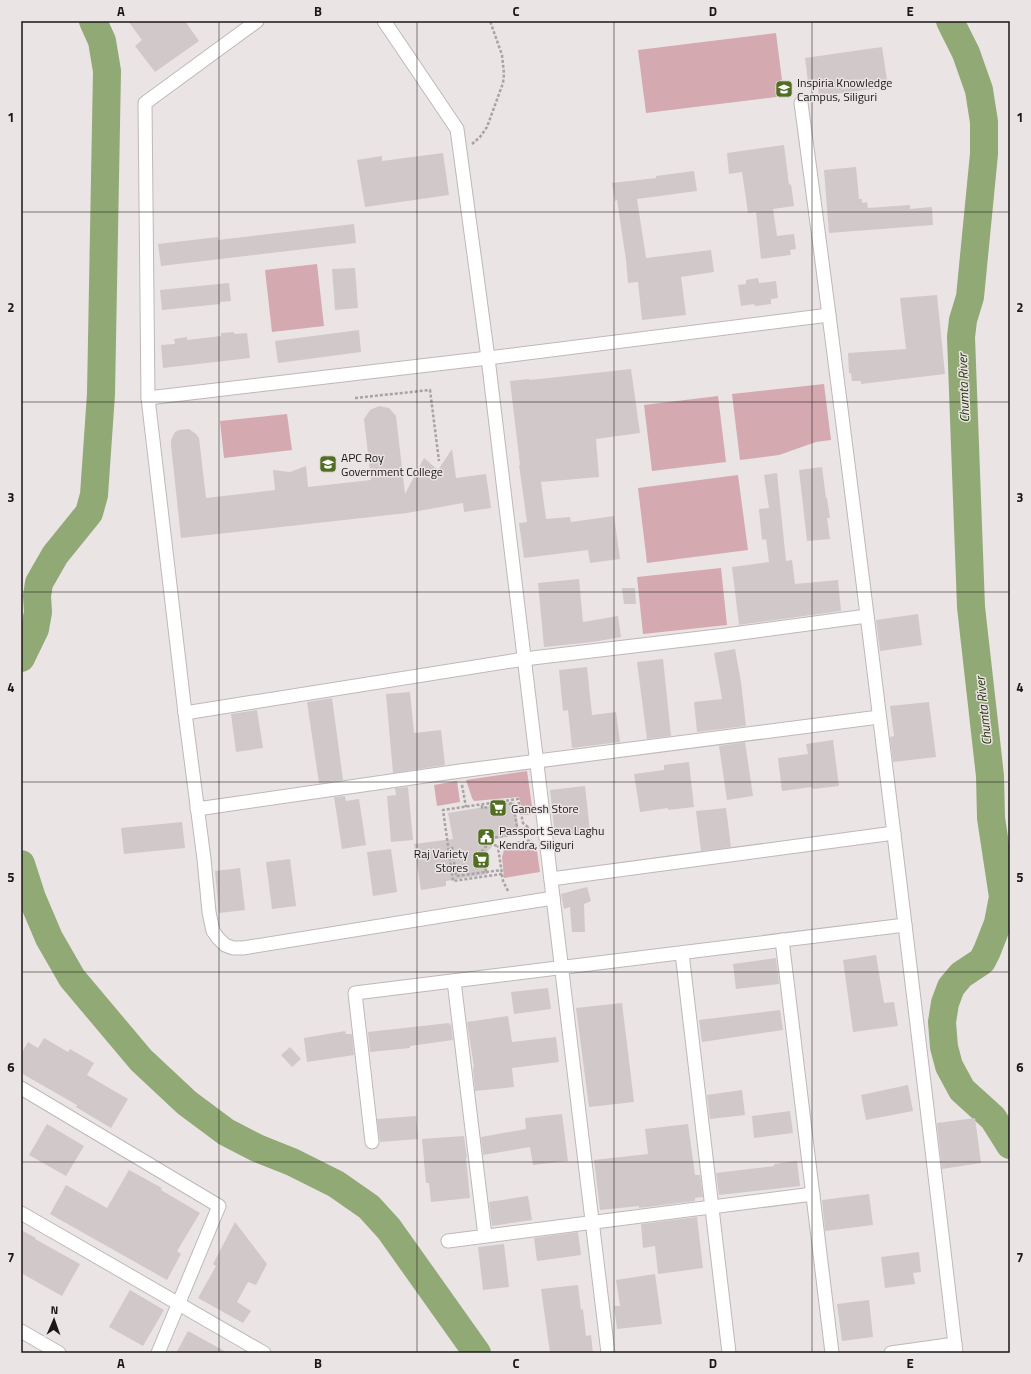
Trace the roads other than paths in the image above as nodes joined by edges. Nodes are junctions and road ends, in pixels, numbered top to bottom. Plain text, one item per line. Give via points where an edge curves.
1 (257, 21) edge
2 (384, 21) edge
3 (801, 103) dead end
4 (829, 315) junction
5 (488, 358) junction
6 (148, 398) junction
7 (867, 616) junction
8 (524, 659) junction
9 (185, 713) junction
10 (879, 717) junction
11 (536, 761) junction
12 (197, 809) junction
13 (894, 833) junction
14 (551, 879) junction
15 (553, 898) junction
16 (905, 925) junction
17 (782, 940) junction
18 (682, 952) junction
19 (561, 968) junction
20 (454, 981) junction
21 (21, 1088) edge
22 (372, 1142) dead end
23 (813, 1194) junction
24 (712, 1207) junction
25 (21, 1213) edge
26 (592, 1223) junction
27 (485, 1236) junction
28 (448, 1241) dead end
29 (178, 1304) junction
30 (21, 1331) edge
31 (956, 1349) edge
32 (59, 1353) edge
33 (158, 1353) edge
34 (264, 1353) edge
35 (608, 1353) edge
36 (729, 1353) edge
37 (832, 1353) edge
38 (891, 1353) edge

1 - 6 street via 145,103
2 - 5 street via 457,129
3 - 4 street
4 - 5 street
4 - 7 street
5 - 6 street
5 - 8 street
6 - 9 street
7 - 8 street
7 - 10 street
8 - 9 street
8 - 11 street
9 - 12 street
10 - 11 street
10 - 13 street
11 - 12 street
11 - 14 street
12 - 15 street via 211,924 218,938 234,948
13 - 14 street
13 - 16 street
14 - 15 street
15 - 19 street
16 - 17 street
16 - 31 street
17 - 18 street
17 - 23 street
18 - 19 street
18 - 24 street
19 - 20 street
19 - 26 street
20 - 22 street via 355,993
20 - 27 street
21 - 29 street via 219,1206
23 - 24 street
23 - 37 street
24 - 26 street
24 - 36 street
25 - 29 street
26 - 27 street
26 - 35 street
27 - 28 street
29 - 33 street
29 - 34 street
30 - 32 street
31 - 38 street

